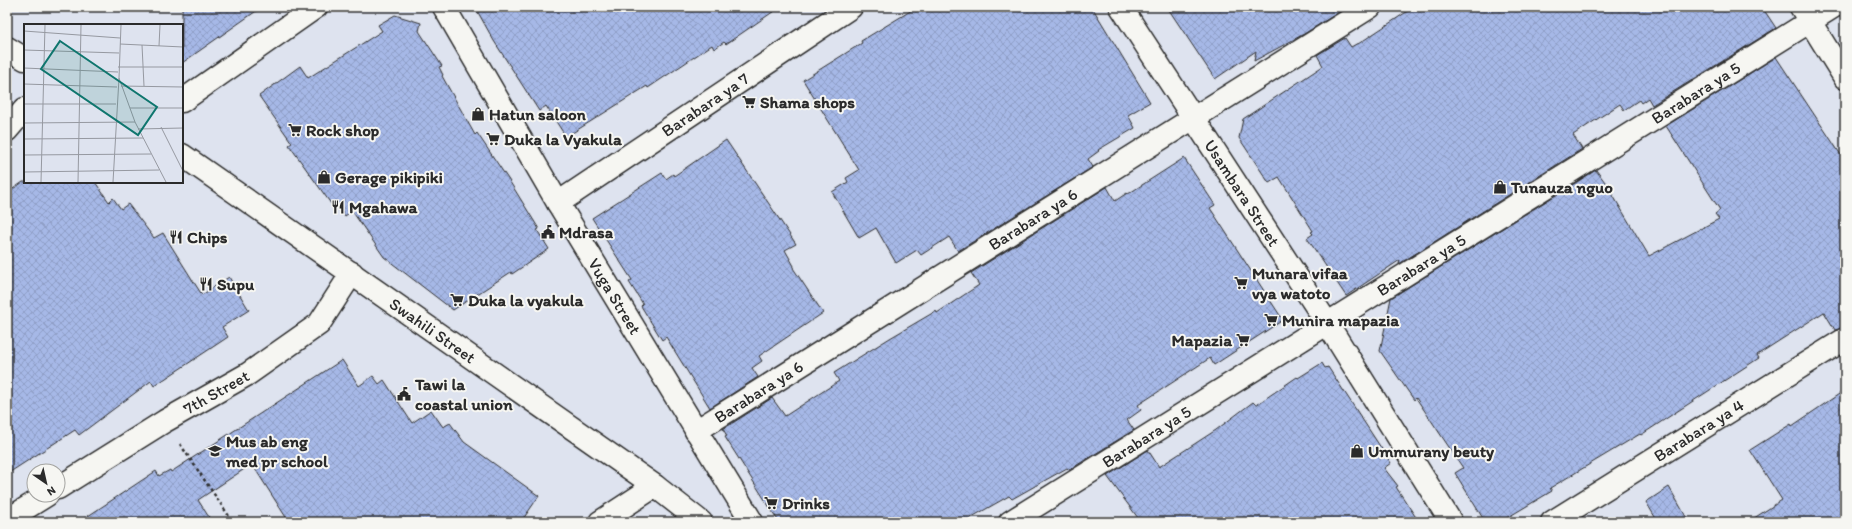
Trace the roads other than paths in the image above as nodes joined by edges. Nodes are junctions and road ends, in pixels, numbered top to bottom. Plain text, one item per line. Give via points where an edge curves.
1 (316, 7) edge
2 (444, 7) edge
3 (851, 7) edge
4 (1121, 7) edge
5 (1370, 7) edge
6 (1833, 7) edge
7 (1805, 14) edge
8 (7, 48) edge
9 (24, 58) edge
10 (1845, 78) edge
11 (183, 100) edge
12 (24, 110) edge
13 (1192, 118) junction
14 (7, 130) edge
15 (183, 156) edge
16 (558, 203) junction
17 (352, 273) junction
18 (1327, 323) junction
19 (1845, 338) edge
20 (696, 430) junction
21 (66, 483) edge
22 (655, 486) junction
23 (34, 503) edge
24 (7, 520) edge
25 (600, 522) edge
26 (701, 522) edge
27 (752, 522) edge
28 (1010, 522) edge
29 (1451, 522) edge
30 (1552, 522) edge

1 - 11 street
2 - 16 street, Vuga Street
3 - 16 street, Barabara ya 7
4 - 13 street, Usambara Street
5 - 13 street, Barabara ya 6
6 - 7 street, Barabara ya 5
7 - 10 street
7 - 18 street, Barabara ya 5
8 - 9 street
12 - 14 street
13 - 18 street, Usambara Street
13 - 20 street, Barabara ya 6
15 - 17 street, Swahili Street
16 - 20 street, Vuga Street
17 - 21 street, 7th Street via 319,324 248,374 164,421
17 - 22 street, Swahili Street
18 - 28 street, Barabara ya 5
18 - 29 street, Usambara Street
19 - 30 street, Barabara ya 4
20 - 27 street, Vuga Street
22 - 25 street
22 - 26 street, Swahili Street
23 - 24 street

